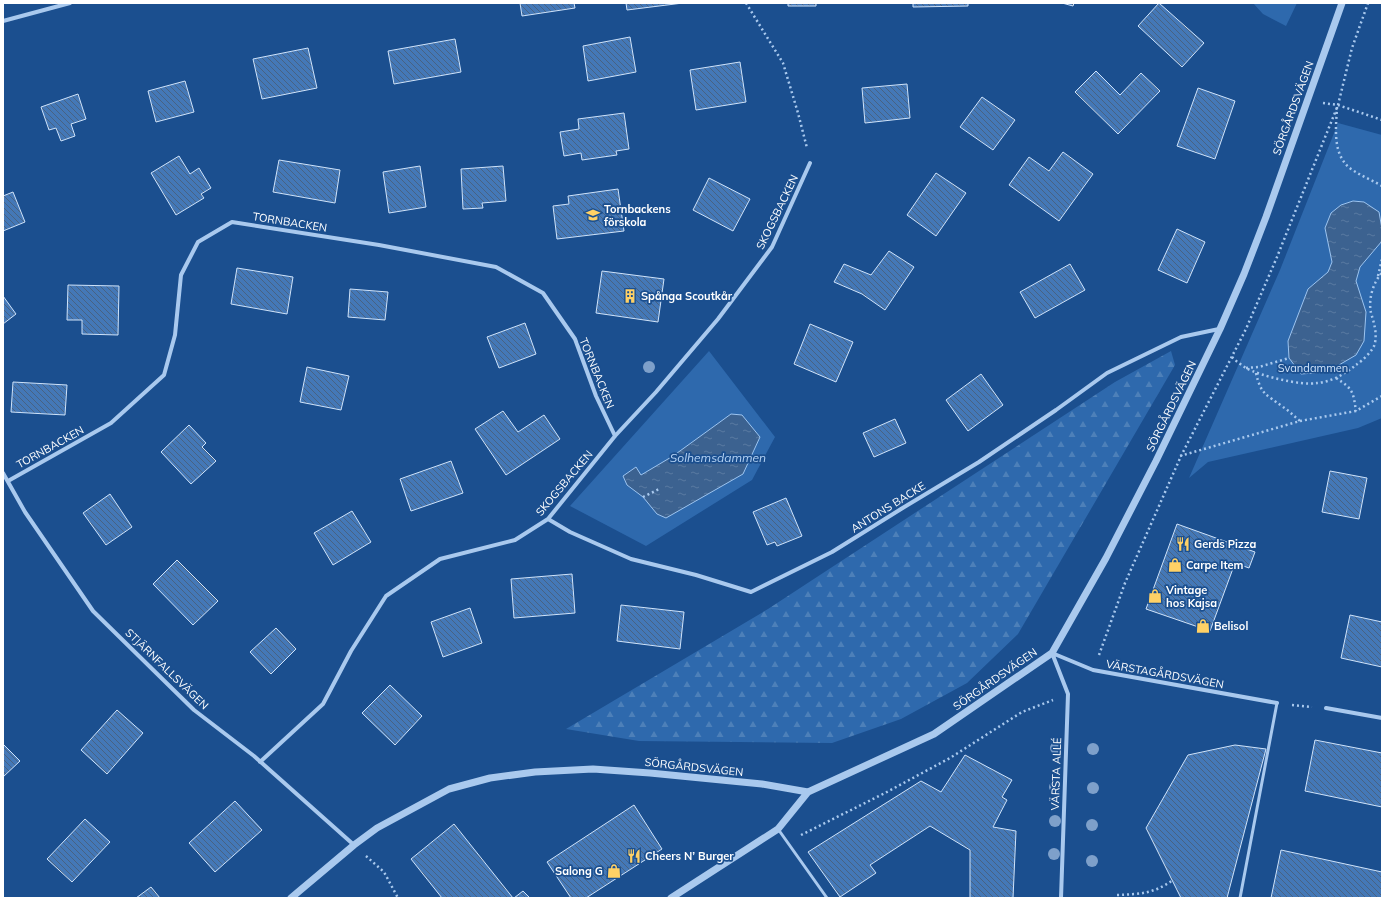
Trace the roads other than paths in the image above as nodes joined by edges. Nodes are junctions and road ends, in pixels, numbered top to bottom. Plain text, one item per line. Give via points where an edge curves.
1 (70, 3) edge
2 (1342, 3) edge
3 (3, 21) edge
4 (810, 163) road end
5 (1220, 329) junction
6 (615, 436) junction
7 (3, 473) edge
8 (8, 481) junction
9 (548, 519) junction
10 (1052, 653) junction
11 (1277, 703) joint
12 (1326, 708) road end
13 (1382, 718) edge
14 (260, 762) junction
15 (808, 792) junction
16 (778, 829) junction
17 (354, 845) junction
18 (291, 898) edge
19 (671, 898) edge
20 (827, 898) edge
21 (1061, 898) edge
22 (1240, 898) edge

1 - 3 street
2 - 5 street, SÖRGÅRDSVÄGEN via 1266,217
4 - 6 street, SKOGSBACKEN via 772,247 718,319
5 - 9 street, ANTONS BACKE via 1181,337 1107,373 978,462 832,552 751,592 631,559 570,532
5 - 10 street, SÖRGÅRDSVÄGEN via 1106,558
6 - 8 street, TORNBACKEN via 596,396 575,339 543,293 496,266 232,222 198,242 181,275 175,335 164,375 111,423
6 - 9 street, SKOGSBACKEN
7 - 8 street, STJÄRNFALLSVÄGEN
8 - 14 street, STJÄRNFALLSVÄGEN via 25,512 93,611 194,710
9 - 14 street, SKOGSBACKEN via 515,540 440,559 386,596 350,651 323,704
10 - 11 street, VÄRSTAGÅRDSVÄGEN via 1093,670
10 - 15 street, SÖRGÅRDSVÄGEN via 934,734
10 - 21 street, VÄRSTA ALLÉ via 1068,694
11 - 22 lane
12 - 13 street
14 - 17 street, STJÄRNFALLSVÄGEN
15 - 16 street
15 - 17 street, SÖRGÅRDSVÄGEN via 762,784 593,769 535,772 490,778 449,789 377,828
16 - 19 street
16 - 20 lane
17 - 18 street, SÖRGÅRDSVÄGEN

